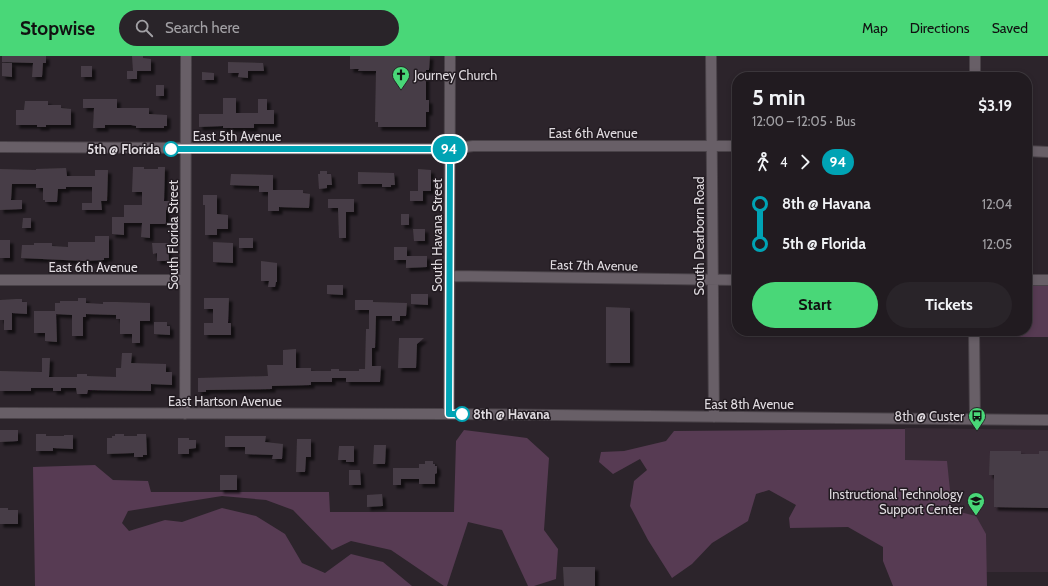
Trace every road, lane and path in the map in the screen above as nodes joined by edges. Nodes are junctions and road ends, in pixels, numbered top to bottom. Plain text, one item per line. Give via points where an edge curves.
1 (186, 56) edge
2 (450, 56) edge
3 (711, 56) edge
4 (975, 56) edge
5 (975, 72) edge
6 (712, 146) junction
7 (732, 146) edge
8 (0, 148) edge
9 (187, 149) junction
10 (450, 149) junction
11 (1032, 152) edge
12 (1048, 152) edge
13 (450, 276) junction
14 (0, 280) edge
15 (186, 280) junction
16 (712, 280) junction
17 (732, 280) edge
18 (1032, 280) edge
19 (1048, 280) edge
20 (974, 336) edge
21 (0, 414) edge
22 (185, 414) junction
23 (449, 414) junction
24 (714, 417) junction
25 (975, 419) junction
26 (1048, 420) edge

1 - 9 street, South Florida Street
2 - 10 street, South Havana Street
3 - 6 street, South Dearborn Road
4 - 5 street
6 - 7 street, East 6th Avenue
6 - 10 street, East 6th Avenue via 473,146
6 - 16 street, South Dearborn Road
8 - 9 street, East 5th Avenue
9 - 10 street, East 5th Avenue
9 - 15 street, South Florida Street
10 - 13 street, South Havana Street
11 - 12 street
13 - 16 street, East 7th Avenue
13 - 23 street, South Havana Street
14 - 15 street, East 6th Avenue
15 - 22 street, South Florida Street
16 - 17 street, East 7th Avenue
16 - 24 street, South Dearborn Road
18 - 19 street
20 - 25 street
21 - 22 street, East Hartson Avenue
22 - 23 street, East Hartson Avenue
23 - 24 street, East 8th Avenue
24 - 25 street, East 8th Avenue
25 - 26 street, East 8th Avenue

